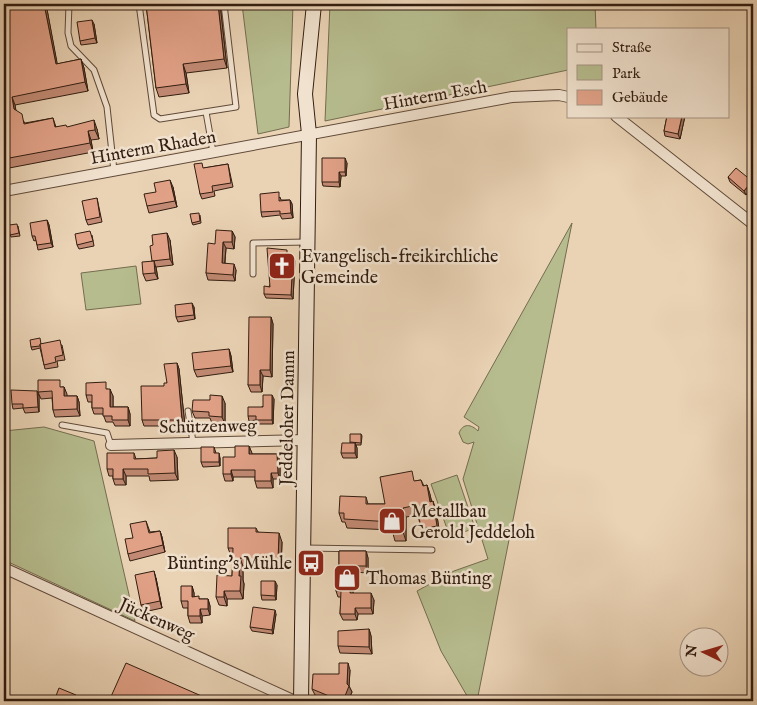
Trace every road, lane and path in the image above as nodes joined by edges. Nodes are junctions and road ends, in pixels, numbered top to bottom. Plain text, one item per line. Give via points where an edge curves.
1 (69, 4) edge
2 (140, 4) edge
3 (224, 4) edge
4 (314, 4) edge
5 (567, 97) edge
6 (206, 112) junction
7 (619, 118) edge
8 (308, 134) junction
9 (213, 153) junction
10 (114, 171) junction
11 (4, 191) edge
12 (753, 224) edge
13 (307, 242) junction
14 (253, 274) dead end
15 (188, 411) dead end
16 (62, 425) dead end
17 (305, 440) junction
18 (193, 442) junction
19 (111, 445) joint
20 (304, 548) junction
21 (432, 550) dead end
22 (4, 568) edge
23 (296, 701) edge
24 (301, 701) edge

1 - 10 lane via 71,46 94,70 107,107
2 - 6 lane via 156,118
3 - 6 lane via 236,107
4 - 8 main road, Jeddeloher Damm via 305,94
5 - 8 street, Hinterm Esch via 512,97
6 - 9 lane
7 - 12 street
8 - 9 street, Hinterm Rhaden
8 - 13 main road, Jeddeloher Damm
9 - 10 street, Hinterm Rhaden
10 - 11 street, Hinterm Rhaden
13 - 14 lane via 253,243
13 - 17 main road, Jeddeloher Damm
15 - 18 lane
16 - 19 lane via 107,433
17 - 18 street, Schützenweg
17 - 20 main road, Jeddeloher Damm
18 - 19 street, Schützenweg
20 - 21 lane
20 - 24 main road, Jeddeloher Damm
22 - 23 street, Jückenweg

